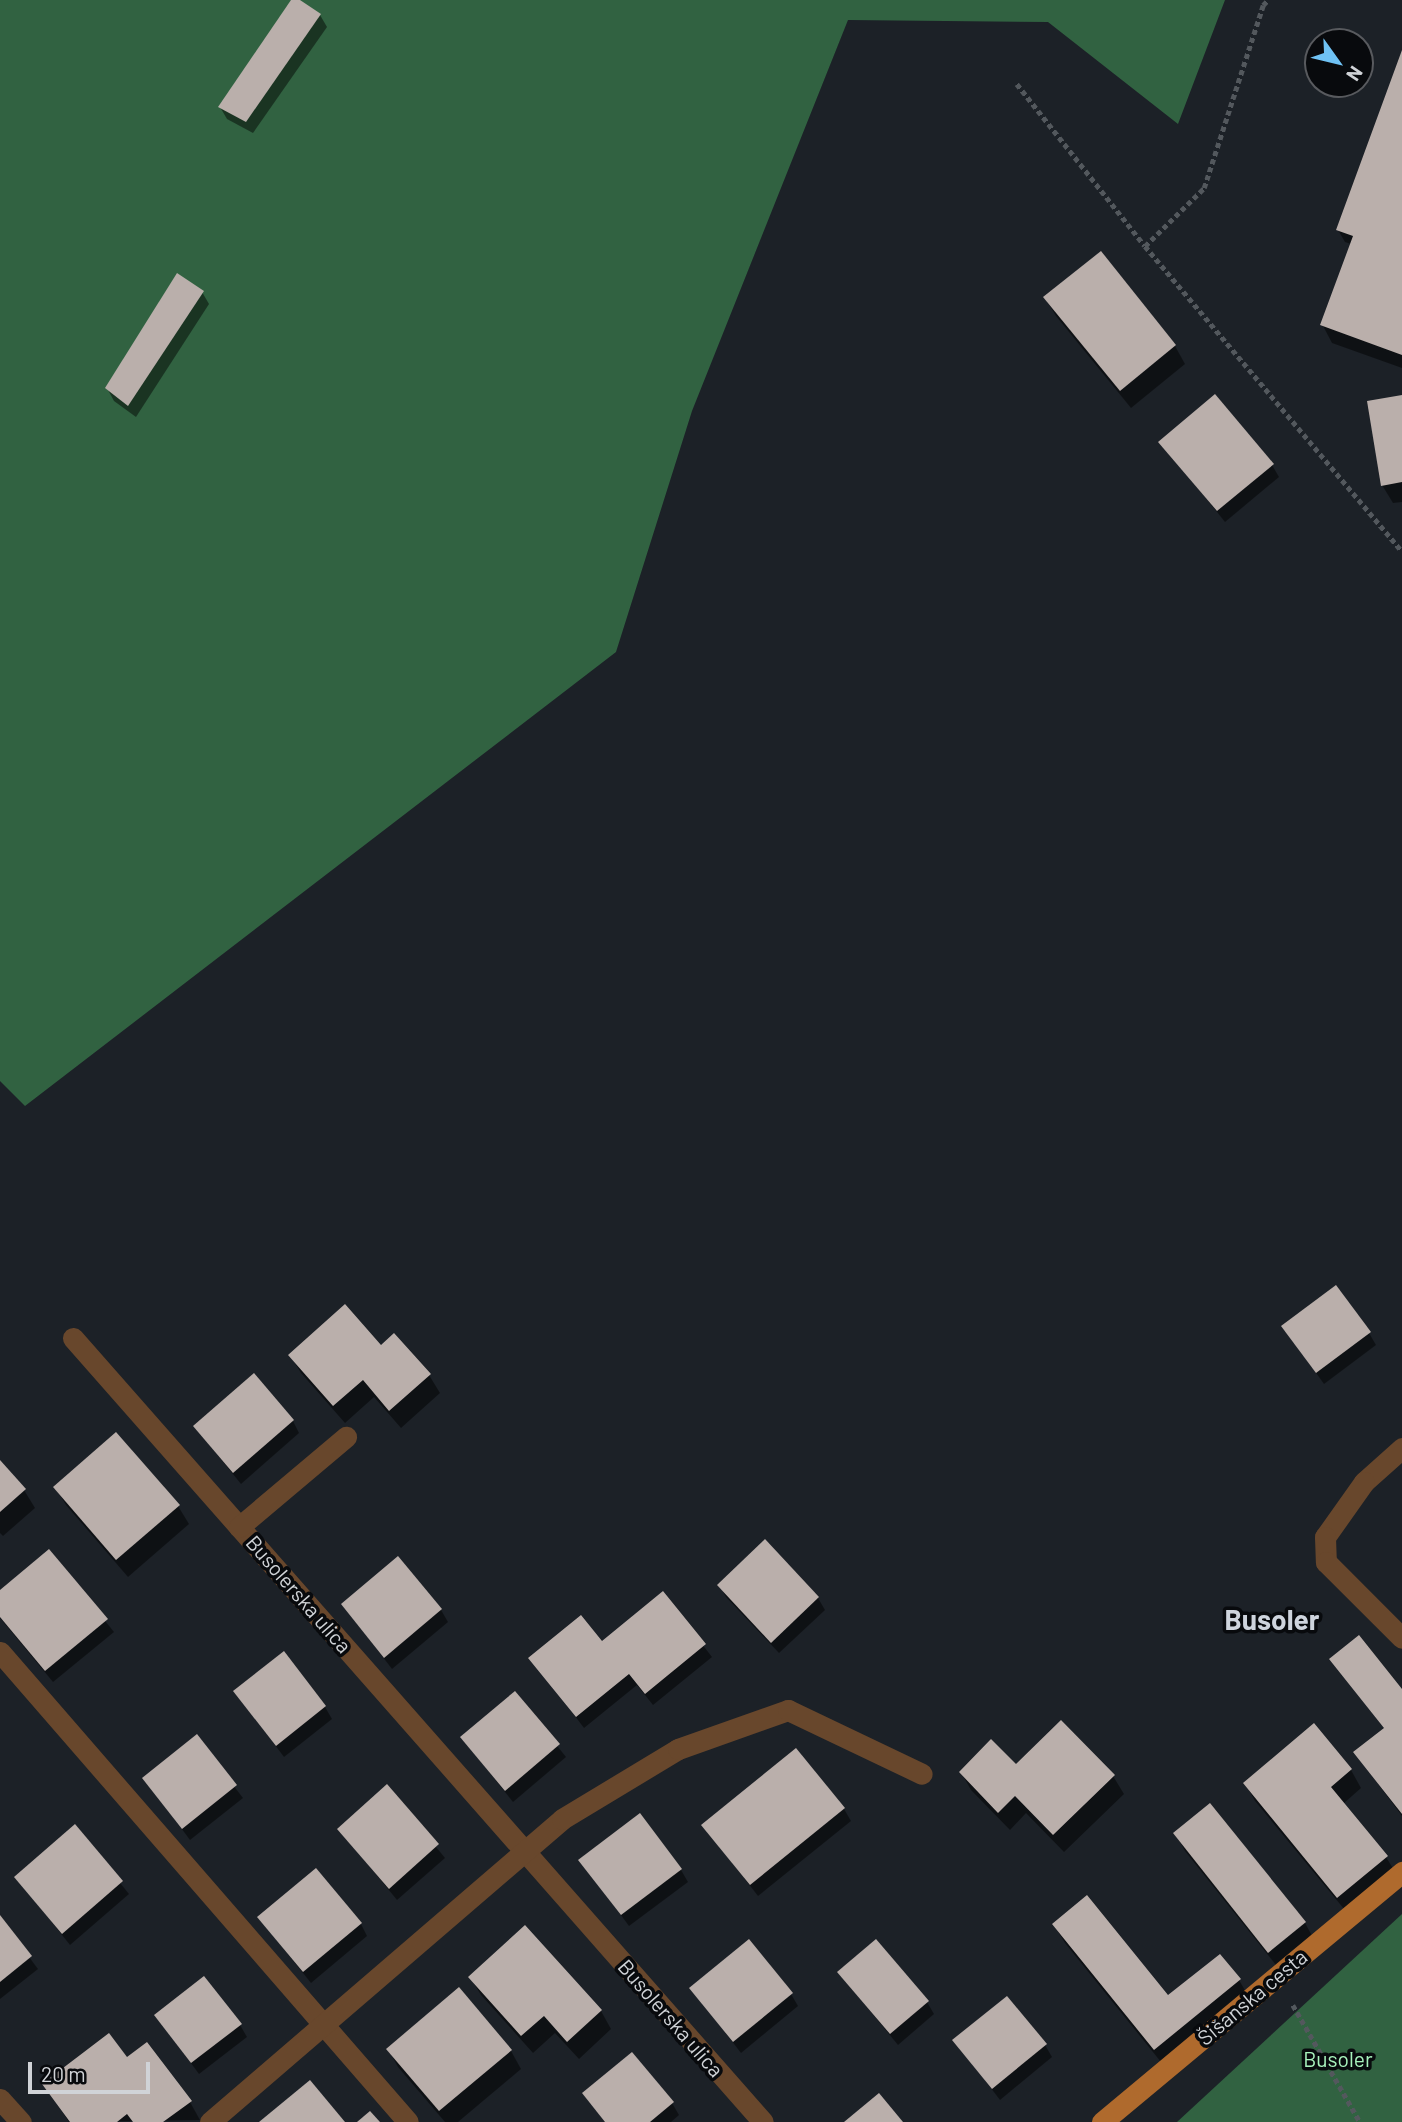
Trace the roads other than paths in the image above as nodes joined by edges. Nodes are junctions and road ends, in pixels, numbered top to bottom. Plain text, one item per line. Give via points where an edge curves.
1 (73, 1338) dead end
2 (346, 1437) dead end
3 (1402, 1448) edge
4 (239, 1527) junction
5 (1402, 1638) edge
6 (0, 1652) edge
7 (922, 1774) dead end
8 (524, 1851) junction
9 (1402, 1872) edge
10 (321, 2025) junction
11 (0, 2099) edge
12 (21, 2122) edge
13 (210, 2122) edge
14 (408, 2122) edge
15 (763, 2122) edge
16 (1102, 2122) edge

1 - 4 street, Busolerska ulica
2 - 4 street
3 - 5 street via 1364,1482 1325,1537 1326,1562
4 - 8 street, Busolerska ulica
6 - 10 street
7 - 8 street via 788,1710 678,1749 562,1819
8 - 10 street
8 - 15 street, Busolerska ulica
9 - 16 main road, Šišanska cesta
10 - 13 street
10 - 14 street
11 - 12 street

